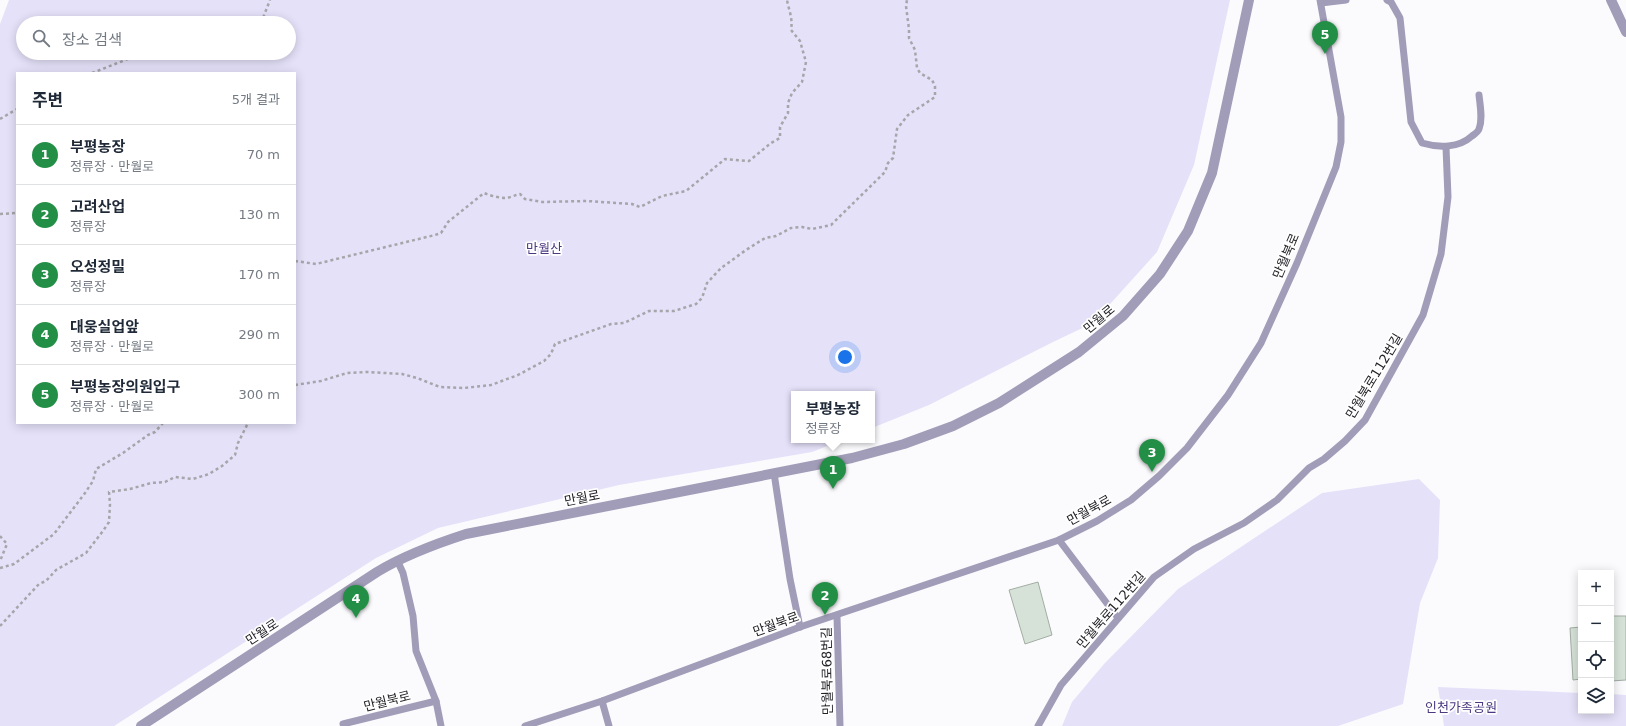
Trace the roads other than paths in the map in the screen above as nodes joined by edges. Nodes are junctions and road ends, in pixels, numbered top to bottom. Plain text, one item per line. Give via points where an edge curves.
1 (1249, 0) edge
2 (1346, 0) edge
3 (1387, 0) edge
4 (1611, 0) edge
5 (1321, 2) edge
6 (1626, 32) edge
7 (1479, 95) dead end
8 (1446, 147) junction
9 (774, 473) junction
10 (1059, 540) junction
11 (397, 560) junction
12 (837, 616) junction
13 (1118, 618) junction
14 (800, 627) junction
15 (436, 701) junction
16 (602, 701) junction
17 (343, 724) dead end
18 (141, 726) edge
19 (441, 726) edge
20 (525, 726) edge
21 (609, 726) edge
22 (840, 726) edge
23 (1038, 726) edge

1 - 9 street, 만월로 via 1212,172 1188,231 1160,274 1123,316 1079,352 998,403 952,426 904,444 852,458
2 - 5 lane
3 - 8 lane via 1391,2 1400,18 1411,122 1422,143
4 - 6 street
5 - 10 lane, 만월북로 via 1341,117 1341,142 1336,167 1261,343 1228,395 1187,448 1159,476 1131,500
7 - 8 lane via 1479,130 1469,139
8 - 13 lane, 만월북로112번길 via 1448,197 1441,254 1423,315 1364,420 1277,500 1244,523 1194,549 1154,577
9 - 11 street, 만월로 via 466,534
9 - 14 lane
10 - 12 lane, 만월북로
10 - 13 lane
11 - 15 lane via 404,572 413,616 416,651
11 - 18 street, 만월로
12 - 14 lane, 만월북로
12 - 22 lane, 만월북로68번길
13 - 23 lane, 만월북로112번길 via 1060,685
14 - 16 lane, 만월북로
15 - 17 lane, 만월북로
15 - 19 lane
16 - 20 lane, 만월북로
16 - 21 lane

